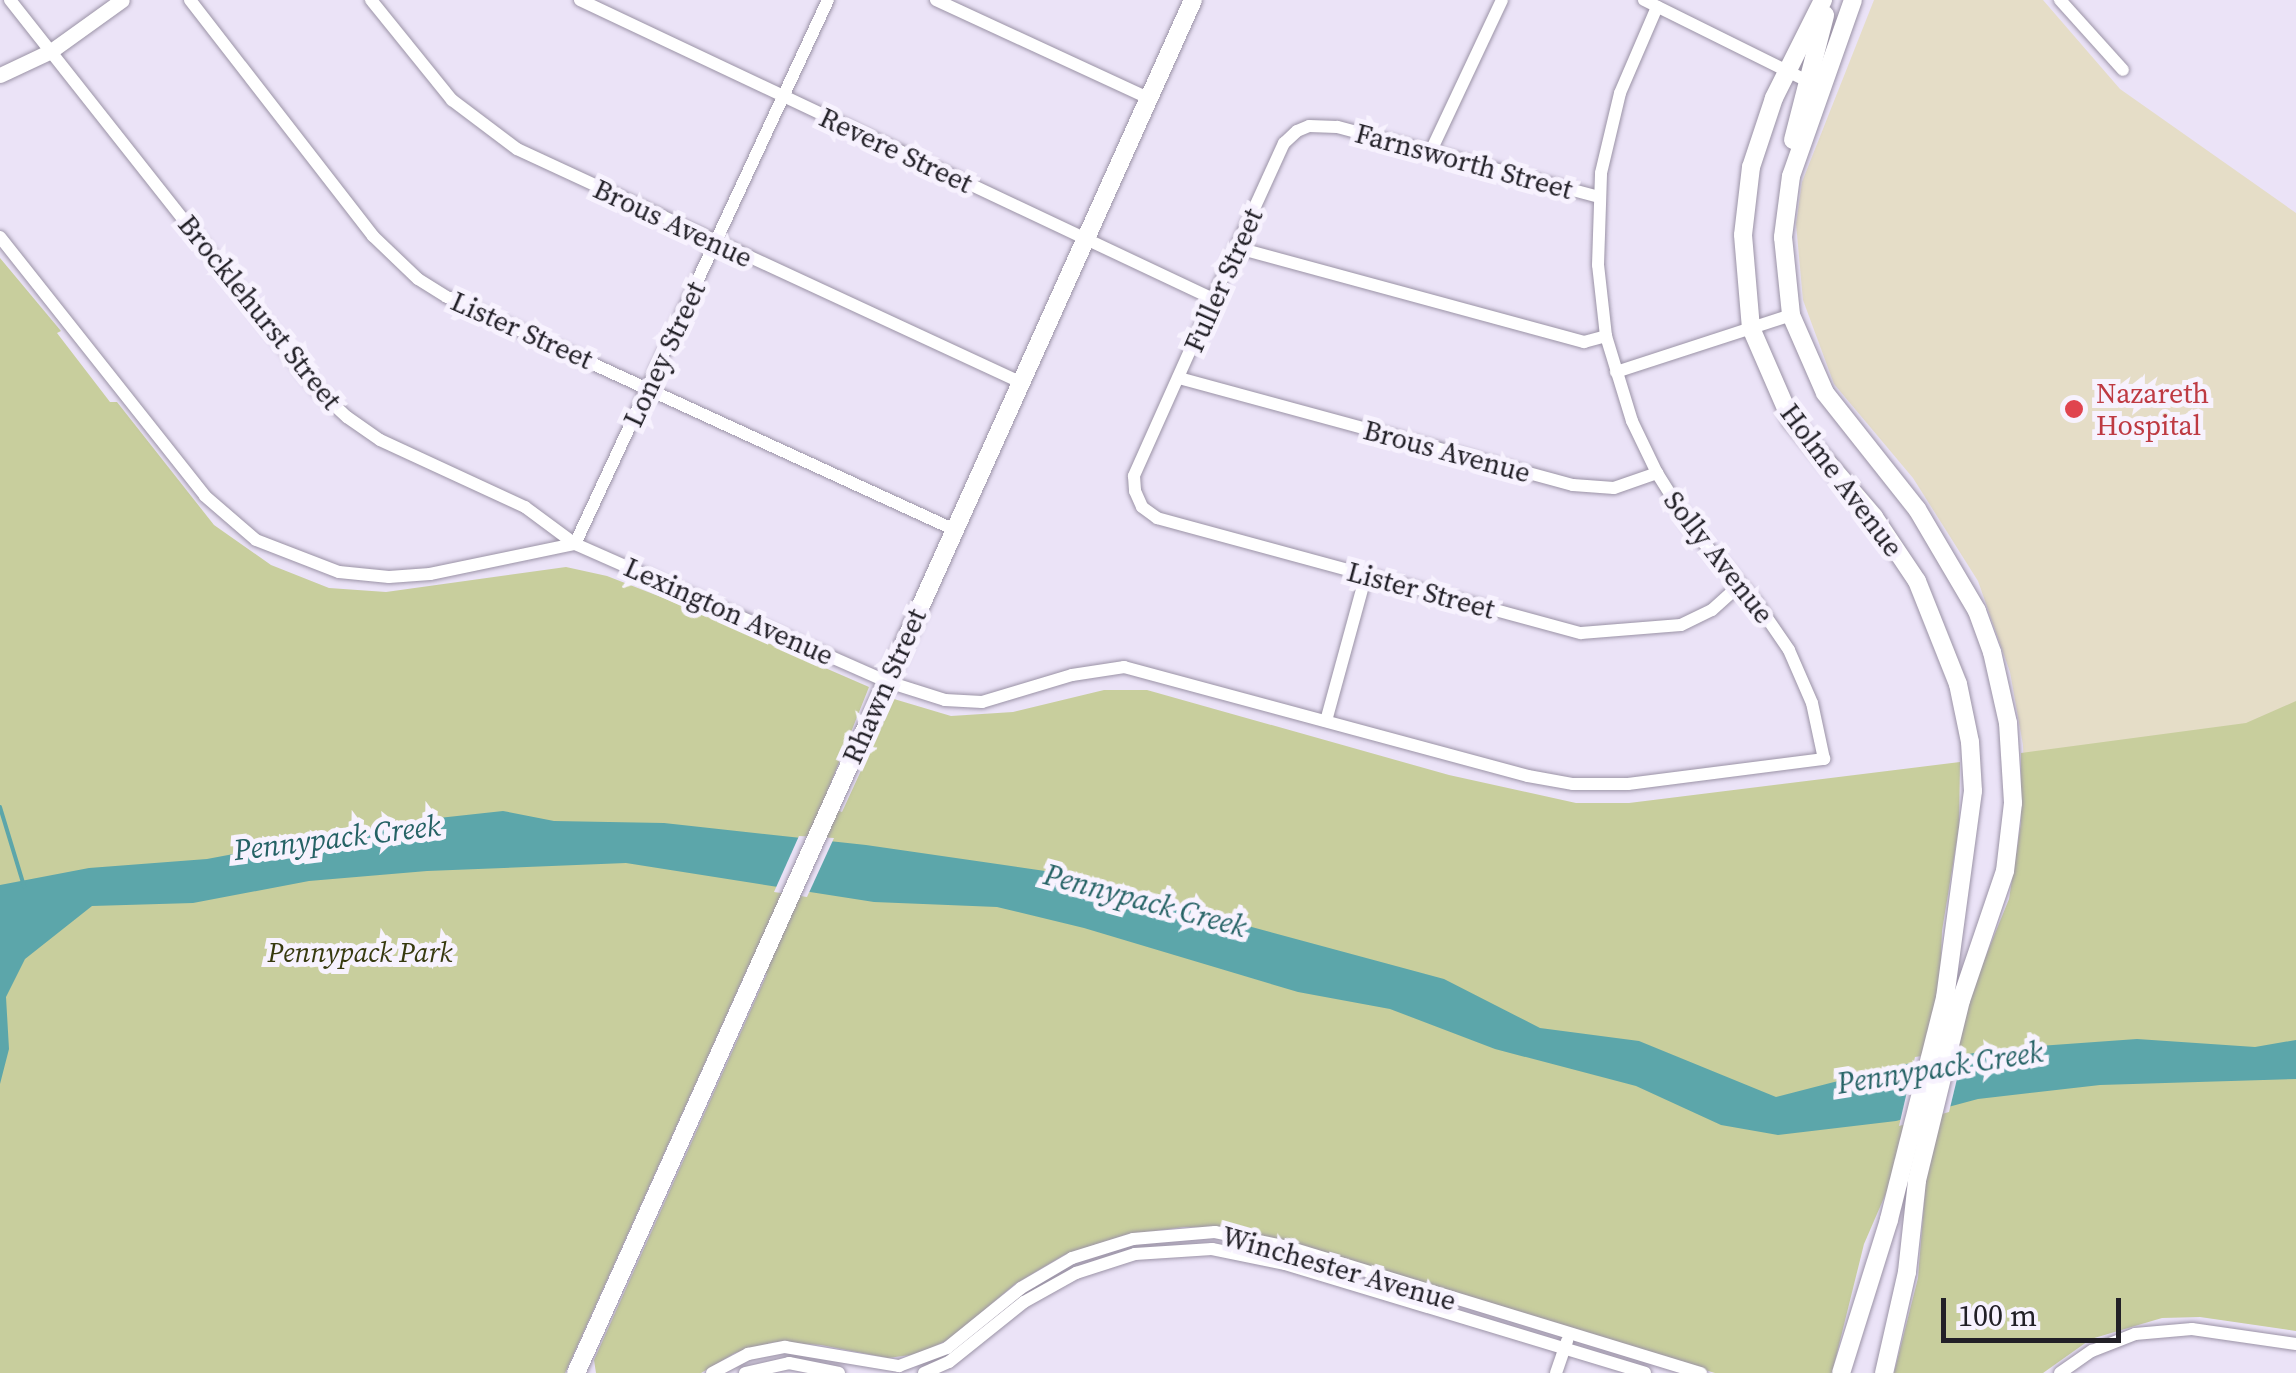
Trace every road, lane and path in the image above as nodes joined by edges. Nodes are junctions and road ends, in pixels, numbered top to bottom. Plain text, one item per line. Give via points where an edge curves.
1 (10, 0) edge
2 (122, 0) edge
3 (190, 0) edge
4 (371, 0) edge
5 (580, 0) edge
6 (828, 0) edge
7 (936, 0) edge
8 (1193, 0) edge
9 (1502, 0) edge
10 (1644, 0) edge
11 (1826, 0) edge
12 (1853, 0) edge
13 (2060, 0) edge
14 (1657, 7) junction
15 (51, 50) junction
16 (2123, 70) dead end
17 (1786, 71) junction
18 (0, 75) edge
19 (1814, 85) junction
20 (783, 97) junction
21 (1148, 98) junction
22 (1328, 125) joint
23 (1430, 153) junction
24 (1599, 197) junction
25 (0, 237) edge
26 (1086, 238) junction
27 (715, 244) junction
28 (1238, 248) junction
29 (1214, 299) junction
30 (1792, 315) junction
31 (1751, 328) junction
32 (1606, 336) junction
33 (1616, 372) junction
34 (1179, 378) junction
35 (1020, 382) junction
36 (649, 388) junction
37 (1140, 462) joint
38 (1657, 474) junction
39 (955, 530) junction
40 (575, 544) junction
41 (1366, 575) junction
42 (1740, 584) junction
43 (886, 682) junction
44 (1326, 720) junction
45 (1824, 758) joint
46 (1953, 999) junction
47 (1914, 1157) junction
48 (1326, 1259) junction
49 (1069, 1268) junction
50 (1322, 1275) junction
51 (1567, 1340) junction
52 (2296, 1344) edge
53 (876, 1369) edge
54 (576, 1373) edge
55 (712, 1373) edge
56 (745, 1373) edge
57 (839, 1373) edge
58 (924, 1373) edge
59 (1556, 1373) edge
60 (1645, 1373) edge
61 (1701, 1373) edge
62 (1841, 1373) edge
63 (1884, 1373) edge
64 (2060, 1373) edge

1 - 15 street, Brocklehurst Street
2 - 15 street
3 - 36 street, Lister Street via 398,264 447,297
4 - 27 street, Brous Avenue via 452,100 490,132
5 - 20 street, Revere Street
6 - 20 street, Loney Street
7 - 21 street
8 - 21 main road, Rhawn Street
9 - 23 street
10 - 14 street
11 - 17 main road, Holme Avenue
11 - 19 main road
12 - 19 main road, Holme Avenue
13 - 16 street
14 - 17 street
14 - 24 street, Solly Avenue via 1620,93
15 - 18 street
15 - 40 street, Brocklehurst Street via 347,418 525,507
17 - 19 street
17 - 31 main road, Holme Avenue via 1746,192 1744,278
19 - 30 main road, Holme Avenue via 1790,176 1784,237
20 - 26 street, Revere Street
20 - 27 street, Loney Street
21 - 26 main road, Rhawn Street
22 - 23 street, Farnsworth Street
22 - 28 street, Fuller Street via 1309,126 1284,144
23 - 24 street, Farnsworth Street
24 - 32 street, Solly Avenue
25 - 40 street via 205,496 256,540 339,572 389,577
26 - 29 street, Revere Street
26 - 35 main road, Rhawn Street
27 - 35 street, Brous Avenue
27 - 36 street, Loney Street
28 - 29 street, Fuller Street
28 - 32 street via 1584,342
29 - 34 street, Fuller Street
30 - 31 street
30 - 46 main road, Holme Avenue via 1825,393 1926,523 1966,587 1992,652 2008,723 2013,803 2005,872
31 - 33 street
31 - 46 main road, Holme Avenue via 1791,420 1874,517 1917,581 1958,684 1972,766 1972,825
32 - 33 street, Solly Avenue
33 - 38 street, Solly Avenue
34 - 37 street, Fuller Street
34 - 38 street, Brous Avenue via 1574,485 1614,488
35 - 39 main road, Rhawn Street
36 - 39 street, Lister Street
36 - 40 street, Loney Street
37 - 41 street, Lister Street via 1135,491 1157,518
38 - 42 street, Solly Avenue via 1694,532
39 - 43 main road, Rhawn Street
40 - 43 street, Lexington Avenue
41 - 42 street, Lister Street via 1581,634 1681,625 1712,610
41 - 44 street
42 - 45 street, Solly Avenue via 1802,676
43 - 44 street, Lexington Avenue via 945,700 982,702 1124,666
43 - 54 main road, Rhawn Street
44 - 45 street, Lexington Avenue via 1573,784 1628,784
46 - 47 main road, Holme Avenue
47 - 62 main road, Holme Avenue
47 - 63 main road, Holme Avenue via 1907,1272
48 - 49 street, Winchester Avenue via 1256,1238 1186,1232 1116,1243
48 - 50 street
48 - 51 street, Winchester Avenue
49 - 50 street, Winchester Avenue via 1136,1254 1212,1249
49 - 53 street, Winchester Avenue via 1022,1288 947,1348
49 - 58 street, Winchester Avenue via 949,1362
50 - 51 street, Winchester Avenue
51 - 59 street
51 - 60 street, Winchester Avenue
51 - 61 street, Winchester Avenue
52 - 64 street via 2192,1330 2135,1334
53 - 55 street, Winchester Avenue via 785,1347 748,1354
56 - 57 street via 790,1363

